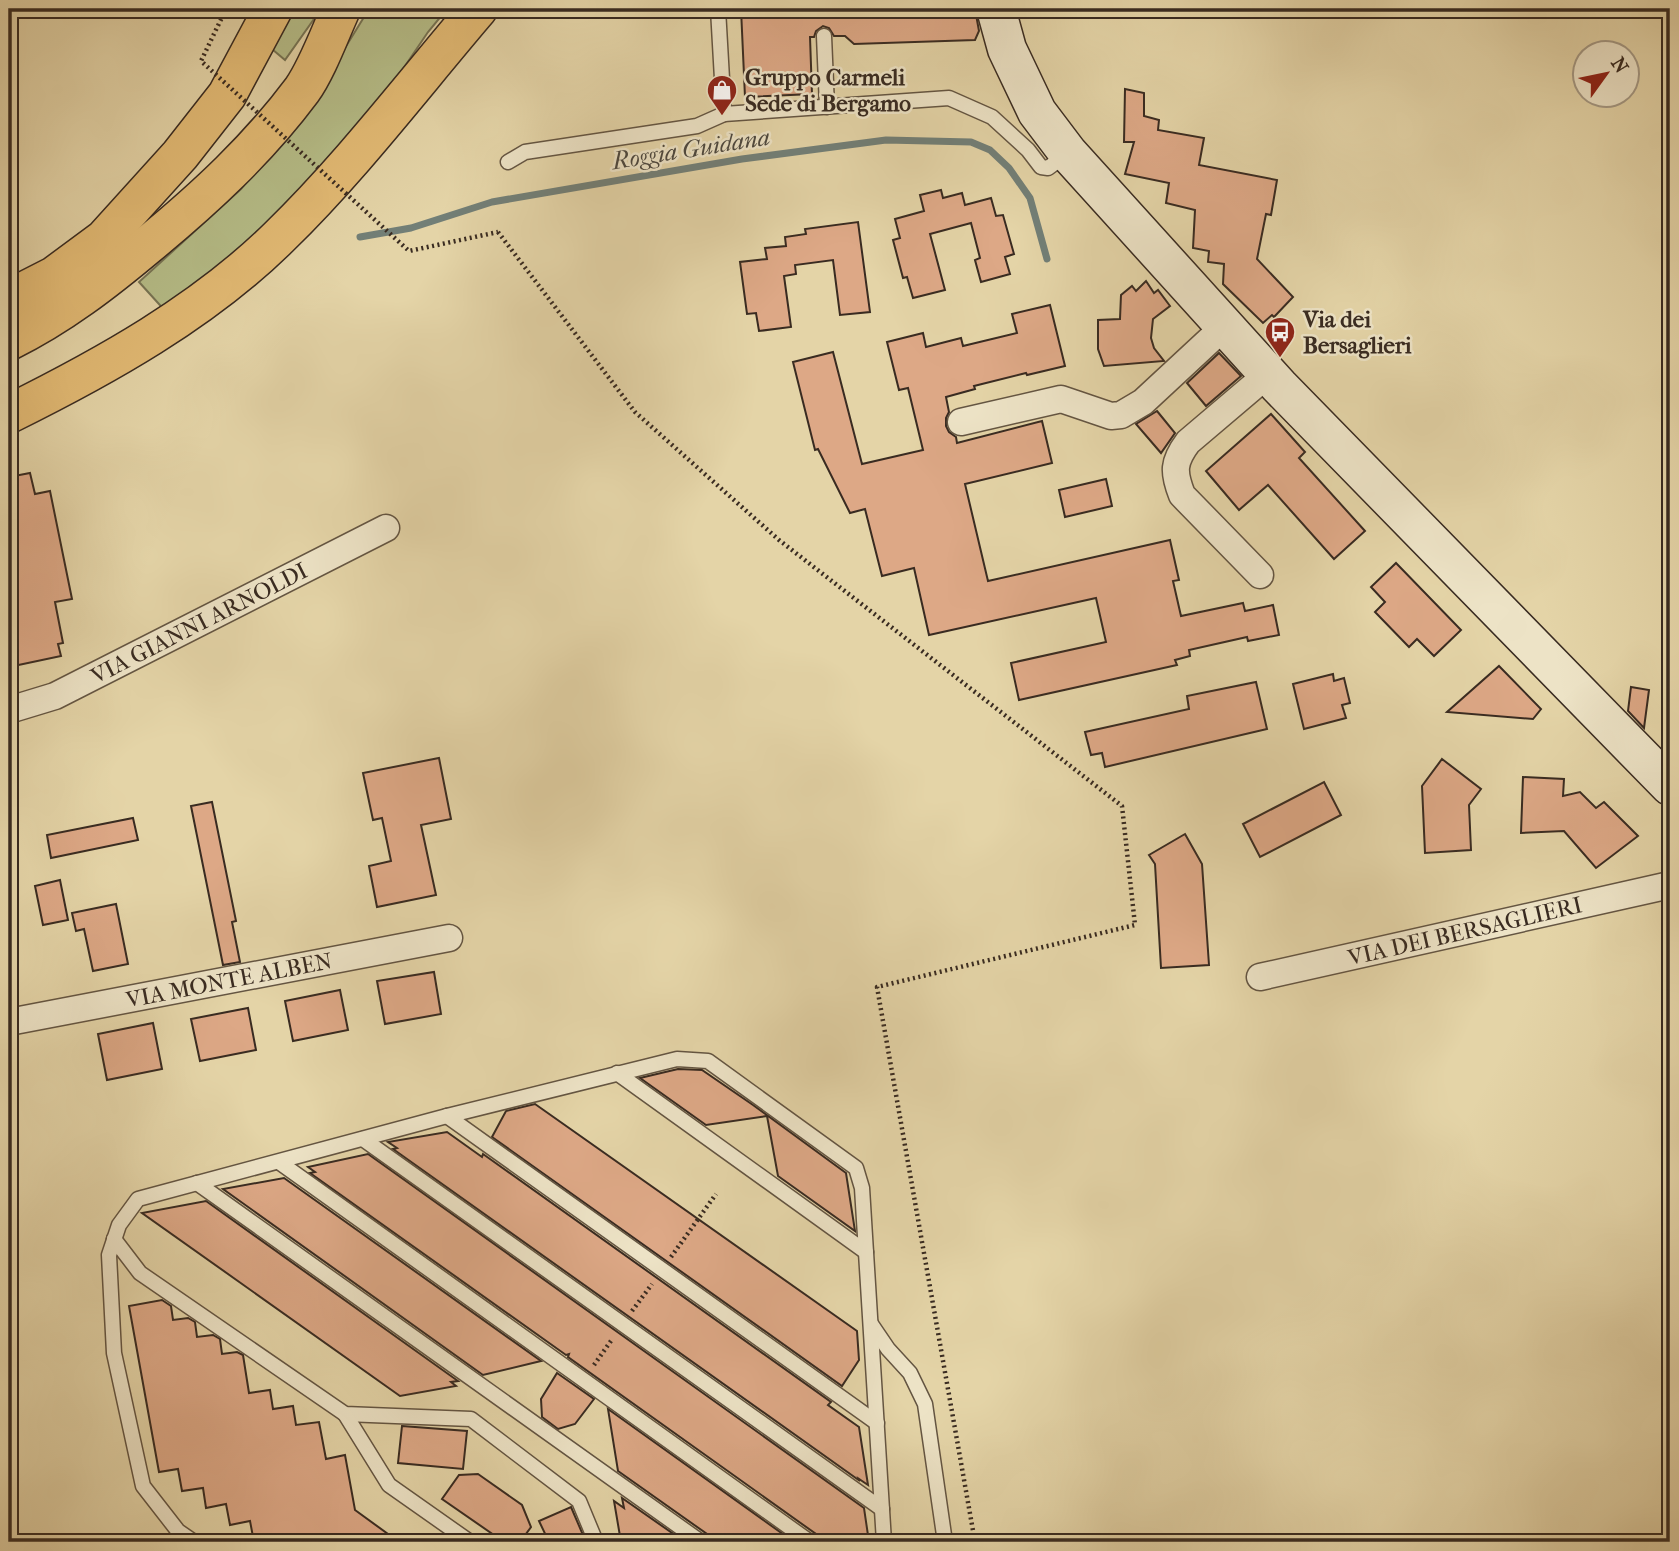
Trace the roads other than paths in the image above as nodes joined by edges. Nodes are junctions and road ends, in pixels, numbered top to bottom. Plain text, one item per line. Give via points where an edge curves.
1 (254, 9) edge
2 (273, 9) edge
3 (341, 9) edge
4 (360, 9) edge
5 (478, 9) edge
6 (718, 9) edge
7 (996, 9) edge
8 (824, 36) dead end
9 (304, 88) junction
10 (827, 107) junction
11 (724, 114) junction
12 (1068, 153) junction
13 (508, 162) dead end
14 (9, 298) edge
15 (1226, 326) junction
16 (9, 341) edge
17 (1268, 374) junction
18 (9, 414) edge
19 (961, 422) dead end
20 (386, 528) dead end
21 (1260, 575) dead end
22 (9, 710) edge
23 (1670, 786) edge
24 (1670, 885) edge
25 (449, 938) dead end
26 (1260, 977) dead end
27 (9, 1022) edge
28 (617, 1073) junction
29 (447, 1116) junction
30 (363, 1139) junction
31 (279, 1162) junction
32 (197, 1183) junction
33 (114, 1238) junction
34 (866, 1252) junction
35 (870, 1322) junction
36 (345, 1414) junction
37 (877, 1423) junction
38 (882, 1509) junction
39 (194, 1542) edge
40 (470, 1542) edge
41 (597, 1542) edge
42 (701, 1542) edge
43 (810, 1542) edge
44 (884, 1542) edge
45 (945, 1542) edge

1 - 14 highway via 230,64 175,146 98,229
2 - 14 highway via 227,95 172,165 104,239 54,276
3 - 9 highway
4 - 9 highway
5 - 18 highway via 332,181 234,278 117,356
6 - 11 lane
7 - 12 street via 1007,49 1037,113
8 - 10 lane
9 - 16 highway via 247,158 180,218 104,282
10 - 11 lane
10 - 12 lane via 949,98 992,117 1041,167 1048,168
11 - 13 lane via 697,126 525,152
12 - 15 street
15 - 17 street
15 - 19 street via 1143,402 1121,415 1111,416 1061,399
17 - 21 street via 1188,442 1176,465 1182,495
17 - 23 street
20 - 22 street, VIA GIANNI ARNOLDI via 55,696
24 - 26 street, VIA DEI BERSAGLIERI
25 - 27 street, VIA MONTE ALBEN
28 - 29 lane
28 - 34 lane
28 - 34 lane via 677,1059 708,1061 856,1168 862,1188
29 - 30 lane
29 - 37 lane
30 - 31 lane
30 - 38 lane
31 - 32 lane
31 - 43 lane
32 - 33 lane via 138,1199
32 - 42 lane
33 - 36 lane via 140,1273
33 - 39 lane via 109,1255 114,1353 143,1486 178,1531
34 - 35 lane
35 - 37 lane
35 - 45 lane via 910,1373 925,1404
36 - 40 lane via 390,1485
36 - 41 lane via 471,1419 579,1501
37 - 38 lane
38 - 44 lane

